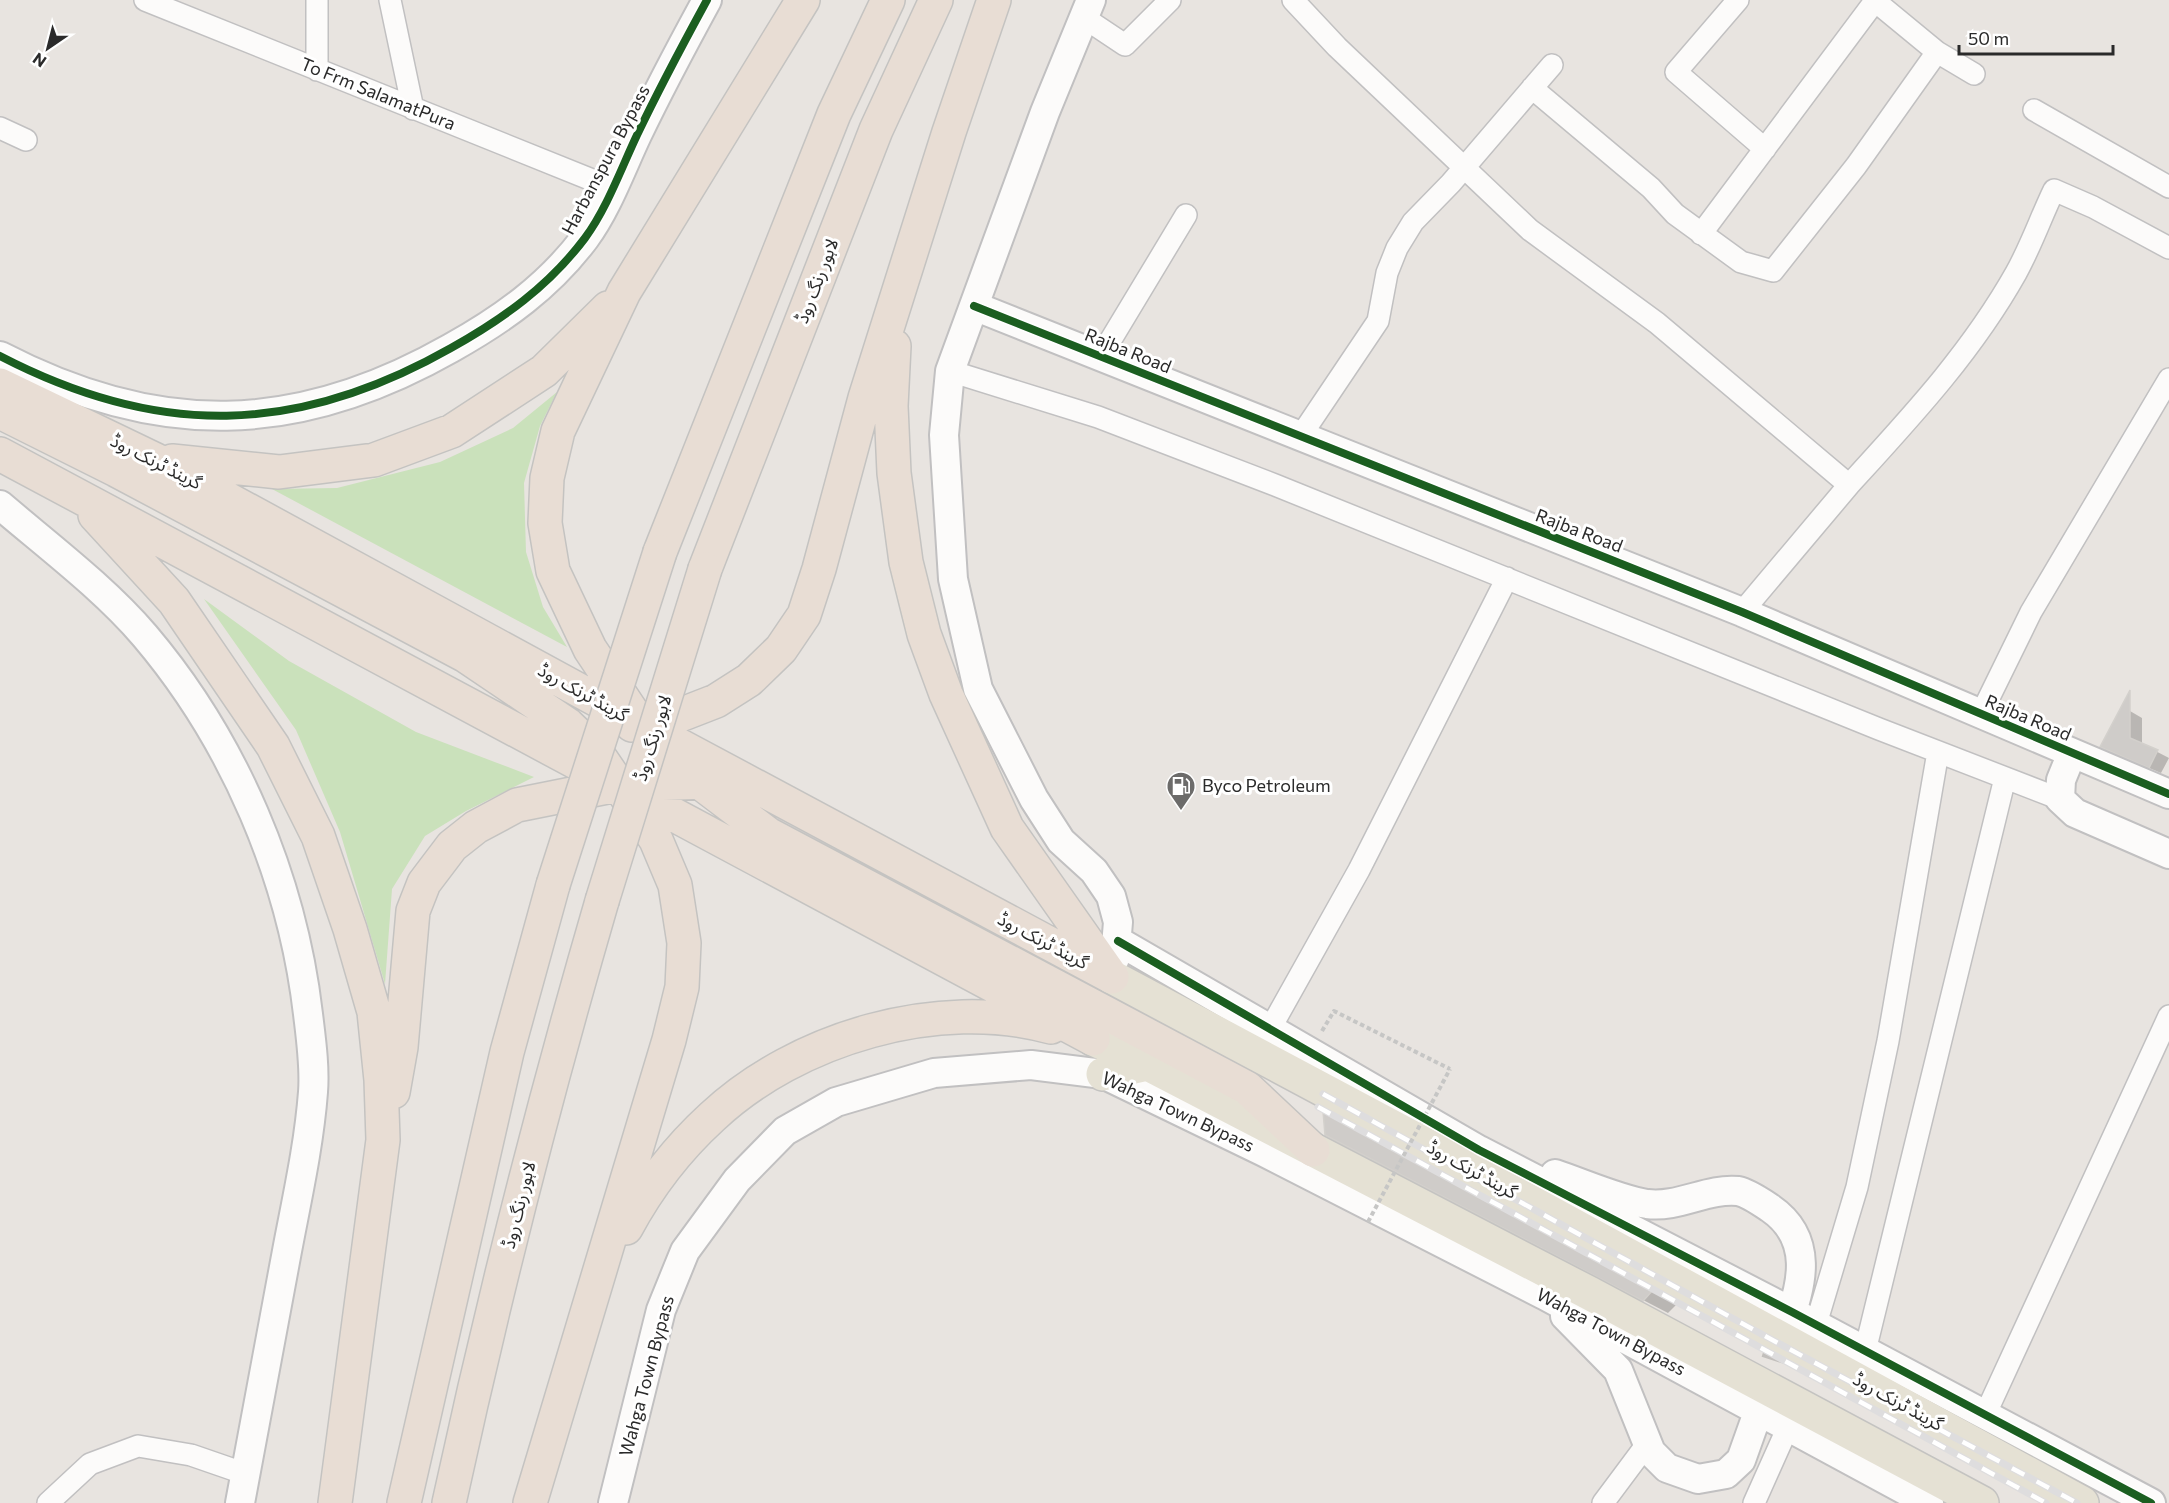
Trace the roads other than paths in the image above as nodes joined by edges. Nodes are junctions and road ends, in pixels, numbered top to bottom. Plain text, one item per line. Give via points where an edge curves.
1 (145, 0) edge
2 (317, 0) edge
3 (390, 0) edge
4 (708, 0) edge
5 (803, 0) edge
6 (888, 0) edge
7 (936, 0) edge
8 (994, 0) edge
9 (1170, 0) edge
10 (1293, 0) edge
11 (1738, 0) edge
12 (1087, 9) edge
13 (1937, 52) junction
14 (1552, 65) dead end
15 (317, 70) junction
16 (1974, 74) dead end
17 (1532, 88) junction
18 (413, 108) junction
19 (2034, 110) dead end
20 (0, 128) edge
21 (26, 140) dead end
22 (1765, 148) junction
23 (1464, 168) junction
24 (2169, 187) edge
25 (612, 188) junction
26 (1186, 215) dead end
27 (1701, 234) junction
28 (2169, 248) edge
29 (624, 292) junction
30 (974, 306) junction
31 (895, 308) junction
32 (0, 356) edge
33 (1101, 356) junction
34 (950, 371) junction
35 (2169, 379) edge
36 (0, 385) edge
37 (0, 412) edge
38 (1300, 437) junction
39 (0, 454) edge
40 (156, 460) junction
41 (1849, 485) junction
42 (71, 492) junction
43 (0, 505) edge
44 (1507, 578) junction
45 (1742, 612) junction
46 (1981, 714) junction
47 (495, 717) junction
48 (640, 724) junction
49 (568, 725) junction
50 (1938, 752) junction
51 (2072, 753) junction
52 (2005, 778) junction
53 (698, 781) junction
54 (617, 785) junction
55 (753, 786) junction
56 (2169, 794) edge
57 (2068, 806) junction
58 (2169, 854) edge
59 (1118, 941) junction
60 (1112, 977) junction
61 (2169, 1016) edge
62 (1270, 1029) junction
63 (1093, 1039) junction
64 (1148, 1064) junction
65 (1103, 1074) junction
66 (383, 1140) junction
67 (1313, 1150) junction
68 (1479, 1150) junction
69 (601, 1272) junction
70 (1544, 1295) junction
71 (1798, 1322) junction
72 (1865, 1351) junction
73 (1761, 1407) junction
74 (1985, 1414) junction
75 (1788, 1427) junction
76 (1647, 1444) junction
77 (246, 1473) junction
78 (48, 1503) edge
79 (240, 1503) edge
80 (335, 1503) edge
81 (404, 1503) edge
82 (449, 1503) edge
83 (530, 1503) edge
84 (613, 1503) edge
85 (1603, 1503) edge
86 (1754, 1503) edge
87 (1929, 1503) edge
88 (1982, 1503) edge
89 (2082, 1503) edge
90 (2151, 1503) edge

1 - 15 street, To Frm SalamatPura
2 - 15 street
3 - 18 street
4 - 25 street, Harbanspura Bypass
5 - 29 highway
6 - 81 highway, bridge via 834,114 660,552 553,885 507,1052
7 - 82 highway, لاہور رنگ روڈ, bridge via 876,130 705,568 549,1083
8 - 31 highway
9 - 12 street via 1125,45
10 - 23 street
11 - 22 street via 1676,72
12 - 30 street
13 - 16 street
13 - 22 street via 1875,1
13 - 27 street via 1856,166 1773,271 1741,262
14 - 17 street
15 - 18 street, To Frm SalamatPura
17 - 23 street
17 - 27 street
18 - 25 street, To Frm SalamatPura
19 - 24 street
20 - 21 street
22 - 27 street
23 - 38 street via 1413,222 1397,248 1387,273 1378,321
23 - 41 street via 1530,230 1657,323
25 - 32 street, Harbanspura Bypass via 586,236 531,297 492,326 422,365 320,404 268,415 216,417 144,410 75,391
26 - 33 street
28 - 41 street via 2054,189 2016,272 1963,354 1938,388
29 - 40 highway via 544,371 452,431 374,460 279,472
29 - 48 highway via 558,431 547,478 545,523 553,571 571,613
30 - 33 street, Rajba Road
30 - 34 street
31 - 48 highway via 865,398 804,615 781,649 749,680 680,716
31 - 60 highway via 891,406 894,473 906,562 924,634 946,694 1007,828
33 - 38 street, Rajba Road
34 - 44 street via 1098,417
34 - 59 street via 944,435 953,579 978,689 1034,799 1061,841 1094,871 1107,890 1118,922
35 - 46 street via 2031,612
36 - 40 highway, گرینڈ ٹرنک روڈ
37 - 49 highway via 466,656
38 - 45 street, Rajba Road
39 - 42 highway
40 - 48 highway, گرینڈ ٹرنک روڈ
41 - 45 street
42 - 47 highway
42 - 66 highway via 174,601 273,746 318,836 374,1012
43 - 77 street via 114,605 144,635 182,684 252,807 296,935 309,1023 313,1089 304,1159
44 - 50 street
44 - 62 street via 1359,870
45 - 46 street, Rajba Road
46 - 51 street, Rajba Road
47 - 49 highway
47 - 54 highway
48 - 49 highway via 600,728
48 - 53 highway
48 - 55 highway, گرینڈ ٹرنک روڈ
49 - 54 highway via 597,753
50 - 52 street
50 - 71 street via 1857,1187
51 - 56 street, Rajba Road
51 - 57 street via 2061,780
52 - 57 street
52 - 72 street
53 - 54 highway
53 - 55 highway
53 - 67 highway via 768,834 1247,1088
54 - 63 highway
54 - 66 highway via 517,805 476,827 452,846 424,883 413,910 401,1047
54 - 69 highway via 656,840 671,876 684,943 677,1009
55 - 60 highway, گرینڈ ٹرنک روڈ
57 - 58 street
59 - 60 street
59 - 62 street
60 - 89 main road, گرینڈ ٹرنک روڈ
61 - 74 street
62 - 68 street
63 - 64 main road
63 - 69 highway via 1021,1019 950,1017 891,1025 822,1047 762,1079 712,1116 662,1171
64 - 65 main road
64 - 67 main road
65 - 70 street, Wahga Town Bypass
65 - 84 street, Wahga Town Bypass via 1031,1065 934,1072 837,1102 785,1131 737,1180 685,1251 661,1310
66 - 80 highway
67 - 88 main road
68 - 71 street
68 - 71 street via 1647,1204 1676,1203 1739,1191 1761,1201 1791,1226 1797,1240 1801,1269
69 - 83 highway
70 - 73 street, Wahga Town Bypass
70 - 76 street via 1618,1370
71 - 72 street
72 - 74 street
73 - 75 street, Wahga Town Bypass
73 - 76 street via 1741,1460 1726,1474 1698,1479 1667,1468
74 - 90 street
75 - 86 street
75 - 87 street, Wahga Town Bypass
76 - 85 street
77 - 78 street via 191,1455 138,1446 90,1464
77 - 79 street

